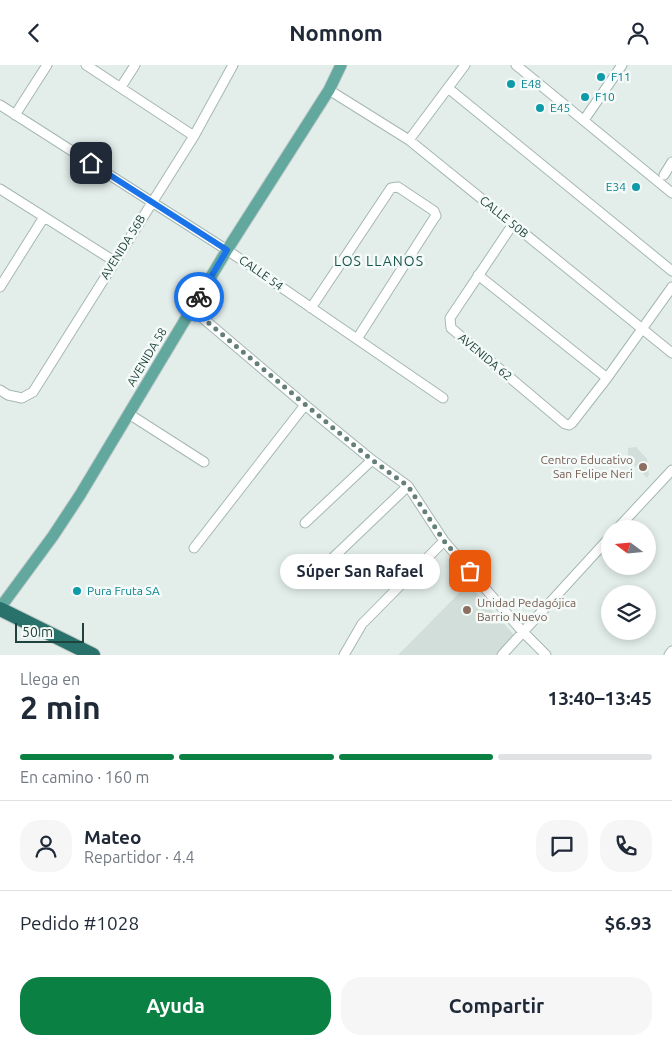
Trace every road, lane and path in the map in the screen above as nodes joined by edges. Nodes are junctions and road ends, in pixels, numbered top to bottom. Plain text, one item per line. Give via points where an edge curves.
1 (47, 65) edge
2 (86, 65) edge
3 (135, 65) edge
4 (233, 65) edge
5 (341, 65) edge
6 (465, 65) edge
7 (516, 65) edge
8 (620, 66) edge
9 (121, 87) junction
10 (448, 88) junction
11 (330, 90) junction
12 (0, 105) edge
13 (15, 115) junction
14 (584, 120) junction
15 (194, 136) junction
16 (409, 140) junction
17 (672, 162) edge
18 (664, 175) dead end
19 (0, 189) edge
20 (672, 193) edge
21 (152, 202) junction
22 (44, 217) junction
23 (513, 224) junction
24 (227, 250) junction
25 (114, 261) junction
26 (672, 271) edge
27 (478, 275) junction
28 (0, 287) edge
29 (672, 287) edge
30 (311, 308) junction
31 (192, 309) junction
32 (642, 329) junction
33 (356, 339) junction
34 (672, 353) edge
35 (607, 378) junction
36 (0, 390) edge
37 (443, 398) dead end
38 (305, 405) junction
39 (129, 414) junction
40 (372, 460) junction
41 (204, 462) dead end
42 (672, 470) edge
43 (408, 486) junction
44 (625, 520) edge
45 (305, 523) dead end
46 (444, 541) junction
47 (601, 547) edge
48 (194, 548) dead end
49 (317, 573) dead end
50 (0, 608) edge
51 (522, 631) junction
52 (672, 651) edge
53 (93, 655) edge
54 (344, 655) edge
55 (502, 655) edge
56 (546, 655) edge
57 (669, 655) edge

1 - 13 street
2 - 9 street
3 - 9 street
4 - 15 street, AVENIDA 56B
5 - 11 main road, AVENIDA 58
6 - 10 street
7 - 14 street
8 - 14 street
9 - 15 street
10 - 16 street
10 - 26 street
11 - 16 street, CALLE 50B
11 - 24 main road, AVENIDA 58
12 - 13 street, CALLE 54
13 - 21 street, CALLE 54
14 - 20 street
15 - 21 street, AVENIDA 56B
16 - 23 street, CALLE 50B
17 - 18 street
19 - 22 street
21 - 24 street, CALLE 54
21 - 25 street, AVENIDA 56B
22 - 25 street
22 - 28 street
23 - 27 street, AVENIDA 62
23 - 32 street, CALLE 50B
24 - 30 street, CALLE 54
24 - 31 main road, AVENIDA 58
25 - 36 street, AVENIDA 56B via 33,392 22,398
27 - 35 street
27 - 35 street, AVENIDA 62 via 450,318 451,328 565,424 572,423
29 - 32 street, AVENIDA 62
30 - 33 street, CALLE 54
30 - 33 street via 391,188 398,187 434,211 436,216
31 - 38 street
31 - 39 main road, AVENIDA 58
32 - 34 street, CALLE 50B
32 - 35 street, AVENIDA 62
33 - 37 street, CALLE 54
38 - 40 street
38 - 48 street
39 - 41 street
39 - 50 main road, AVENIDA 58 via 53,536
40 - 43 street
40 - 45 street
42 - 44 street
43 - 46 street
43 - 49 street
46 - 51 street
46 - 54 street via 362,623
47 - 51 street
50 - 53 highway
51 - 55 street
51 - 56 street
52 - 57 street

